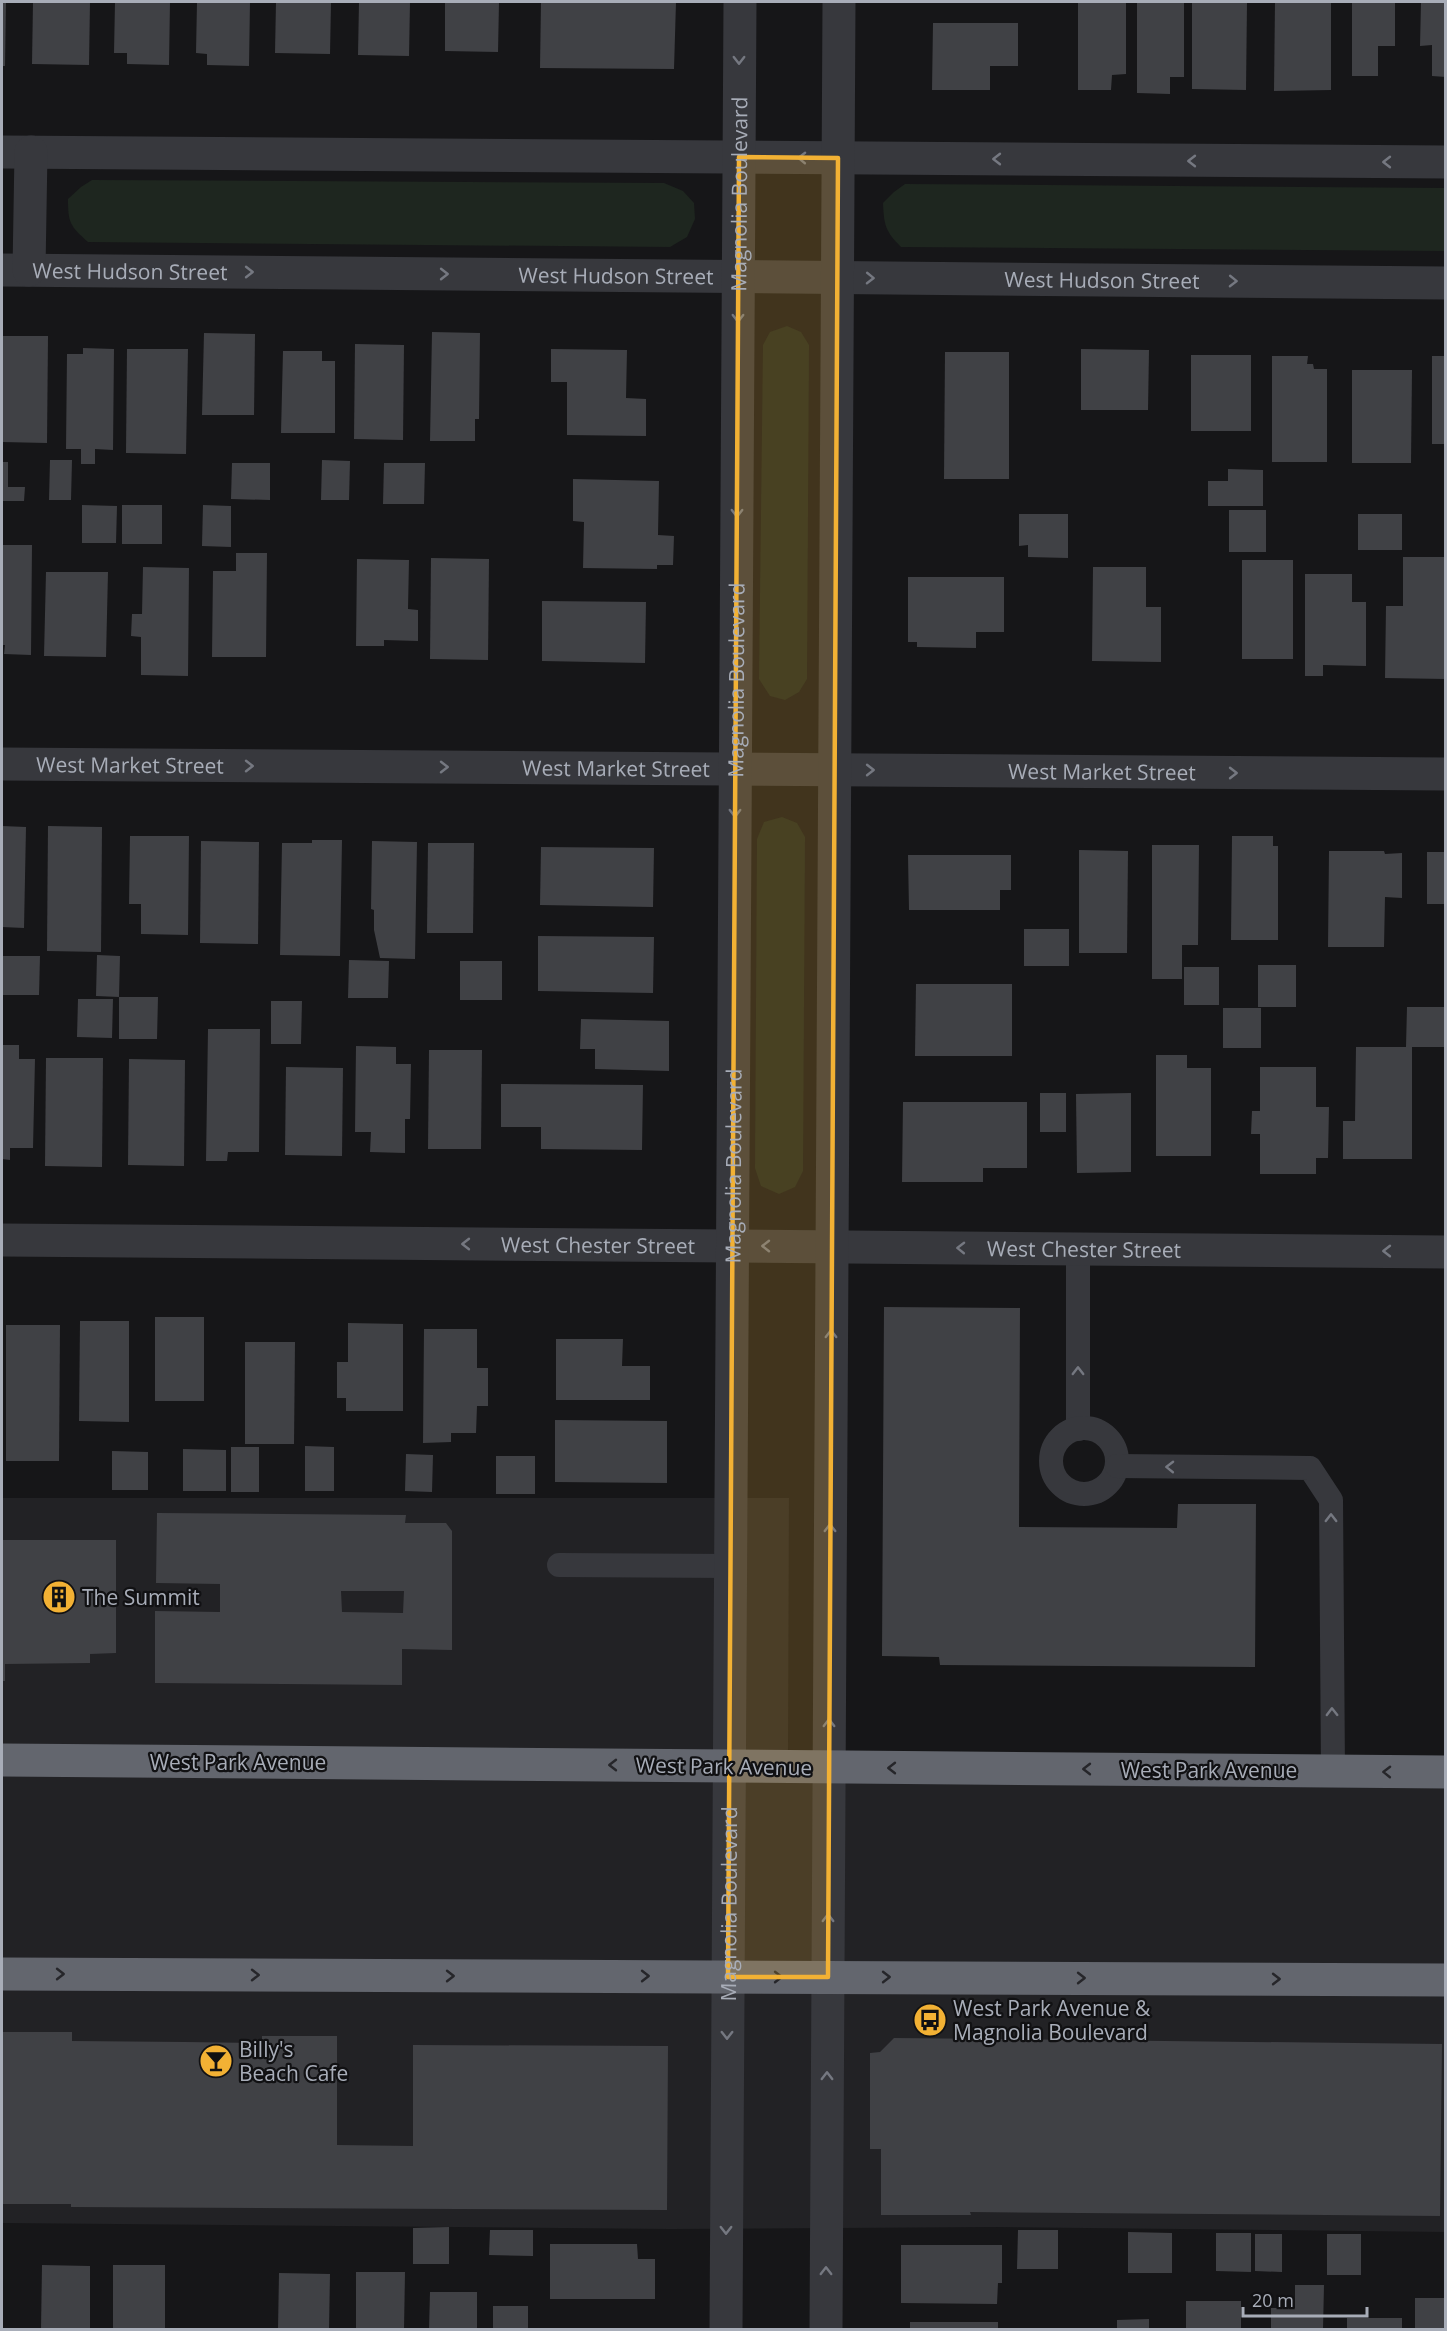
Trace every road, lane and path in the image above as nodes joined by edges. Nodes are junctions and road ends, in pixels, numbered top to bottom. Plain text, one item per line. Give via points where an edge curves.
1 (740, 2) edge
2 (838, 2) edge
3 (16, 152) edge
4 (739, 157) junction
5 (838, 158) junction
6 (1446, 162) edge
7 (15, 270) edge
8 (738, 276) junction
9 (837, 277) junction
10 (1446, 283) edge
11 (2, 764) edge
12 (735, 770) junction
13 (834, 770) junction
14 (1446, 774) edge
15 (2, 1240) edge
16 (732, 1246) junction
17 (832, 1247) junction
18 (1078, 1249) junction
19 (1446, 1252) edge
20 (1078, 1429) junction
21 (1117, 1466) junction
22 (559, 1565) dead end
23 (730, 1566) junction
24 (2, 1760) edge
25 (729, 1766) junction
26 (829, 1767) junction
27 (1333, 1771) junction
28 (1446, 1772) edge
29 (2, 1974) edge
30 (728, 1977) junction
31 (828, 1977) junction
32 (1446, 1980) edge
33 (726, 2330) edge
34 (826, 2330) edge

1 -> 4 street, Magnolia Boulevard
2 - 5 street
3 - 4 street
3 - 7 street
5 -> 4 street
4 - 8 street, Magnolia Boulevard
6 -> 5 street
5 - 9 street
7 -> 8 street, West Hudson Street
8 - 9 street, West Hudson Street
8 -> 12 street, Magnolia Boulevard
9 -> 10 street, West Hudson Street
9 - 13 street
11 -> 12 street, West Market Street
12 - 13 street, West Market Street
12 -> 16 street, Magnolia Boulevard
13 -> 14 street, West Market Street
13 - 17 street
16 -> 15 street, West Chester Street
17 -> 16 street, West Chester Street
16 - 23 street, Magnolia Boulevard
18 -> 17 street, West Chester Street
26 -> 17 street
19 -> 18 street, West Chester Street
20 -> 18 lane
20 - 21 lane via 1099,1431 1107,1438 1117,1456
20 - 21 lane via 1060,1439 1054,1448 1053,1470 1065,1488 1075,1493 1097,1492 1114,1477
27 -> 21 lane via 1331,1500 1310,1468
22 - 23 lane
23 - 25 street, Magnolia Boulevard
25 -> 24 highway, West Park Avenue
25 - 26 highway, West Park Avenue
25 - 30 street, Magnolia Boulevard
27 -> 26 highway, West Park Avenue
31 -> 26 street
28 -> 27 highway, West Park Avenue
29 -> 30 highway
30 -> 31 highway
30 -> 33 street, Magnolia Boulevard
31 -> 32 highway
34 -> 31 street

